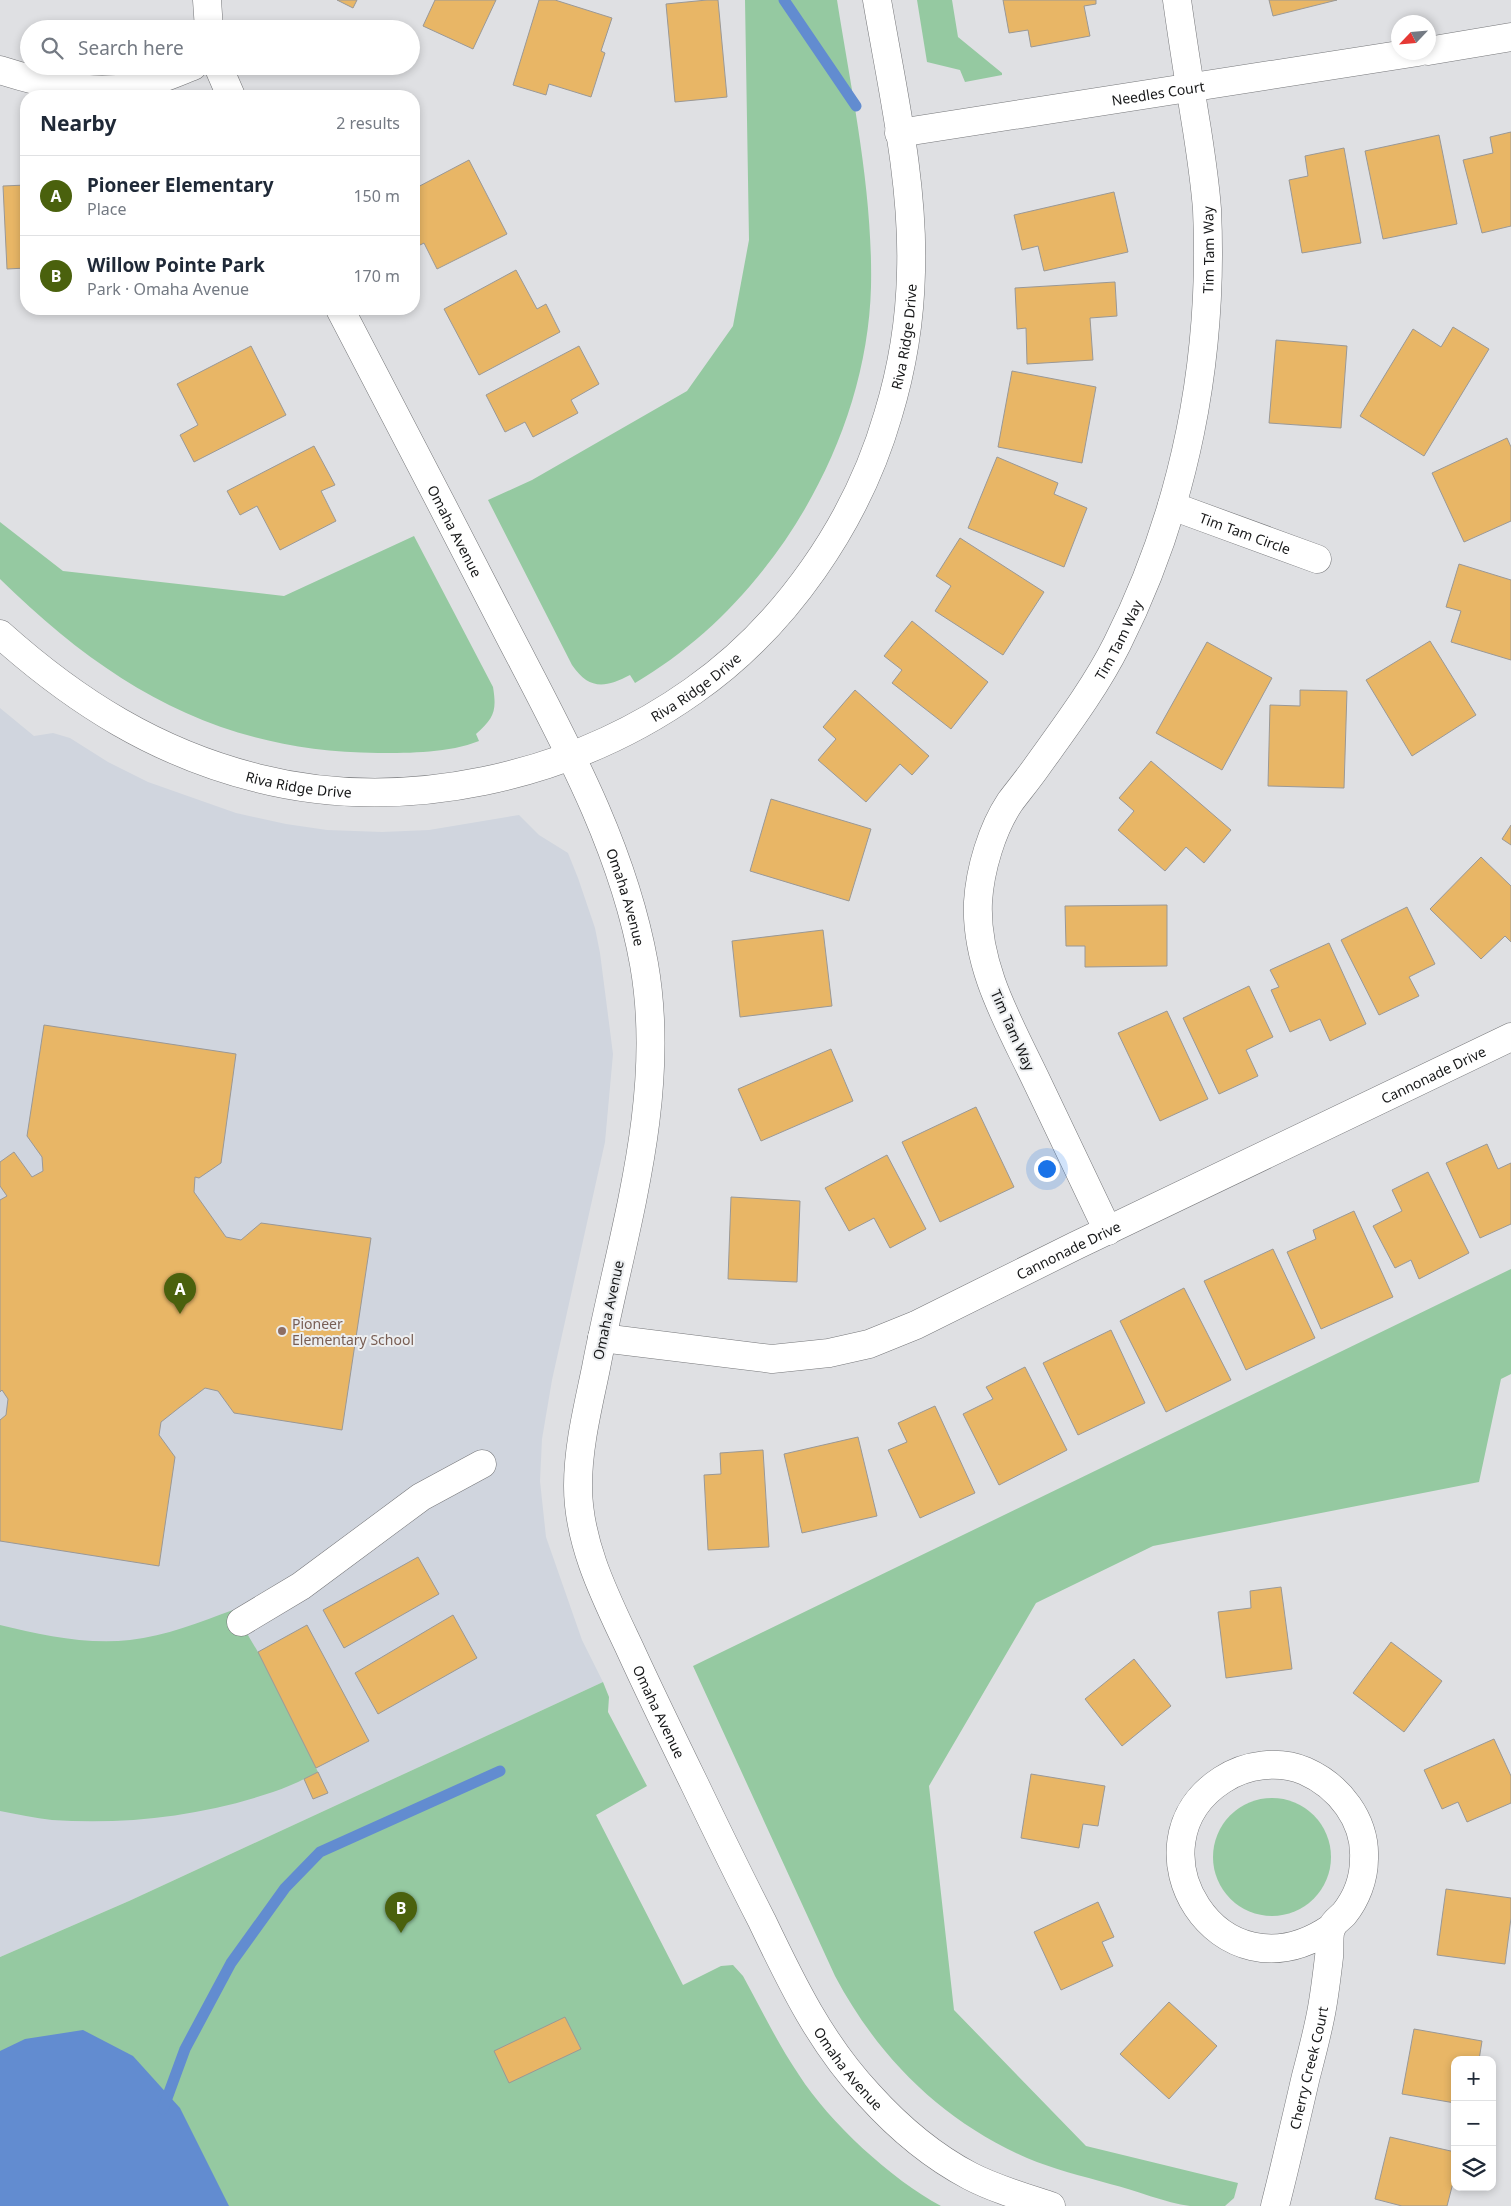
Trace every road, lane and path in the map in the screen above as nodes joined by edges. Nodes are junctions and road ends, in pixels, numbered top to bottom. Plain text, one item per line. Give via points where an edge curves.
1 (207, 0) edge
2 (877, 0) edge
3 (1177, 0) edge
4 (208, 20) edge
5 (1511, 37) edge
6 (1436, 50) edge
7 (1391, 56) edge
8 (0, 70) edge
9 (169, 75) edge
10 (222, 75) edge
11 (1190, 87) junction
12 (228, 90) edge
13 (899, 133) junction
14 (343, 315) edge
15 (1172, 506) junction
16 (1317, 559) dead end
17 (0, 634) edge
18 (570, 756) junction
19 (1511, 1037) edge
20 (1108, 1231) junction
21 (602, 1338) junction
22 (482, 1464) dead end
23 (241, 1622) dead end
24 (1331, 1928) junction
25 (1050, 2206) edge
26 (1275, 2206) edge

1 - 4 street
2 - 13 street, Riva Ridge Drive
3 - 11 street, Tim Tam Way
5 - 6 street
7 - 11 street, Needles Court
8 - 9 street via 52,84 111,89 142,85
10 - 12 street
11 - 13 street, Needles Court
11 - 15 street, Tim Tam Way via 1207,206 1207,286 1192,429
13 - 18 street, Riva Ridge Drive via 912,272 904,345 897,384 877,450 842,524 796,592 722,668 638,725
14 - 18 street, Omaha Avenue
15 - 16 street, Tim Tam Circle
15 - 20 street, Tim Tam Way via 1138,599 1116,645 1090,690 999,822 978,901 983,958 998,1000
17 - 18 street, Riva Ridge Drive via 58,683 106,716 194,758 266,780 327,789 452,788 516,774
18 - 21 street, Omaha Avenue via 628,897 644,963 648,996 650,1039 645,1126
19 - 20 street, Cannonade Drive
20 - 21 street, Cannonade Drive via 916,1325 869,1344 829,1353 772,1359
21 - 25 street, Omaha Avenue via 579,1468 581,1517 591,1559 652,1696 798,1996 828,2045 861,2087 923,2145 970,2176
22 - 23 street via 421,1497 301,1586
24 - 24 street via 1356,1896 1362,1878 1362,1838 1346,1802 1317,1776 1298,1768 1259,1766 1222,1779 1207,1792 1188,1821 1183,1838 1182,1872 1187,1889 1205,1919 1233,1939 1267,1948 1301,1944
24 - 26 street, Cherry Creek Court via 1322,2010

